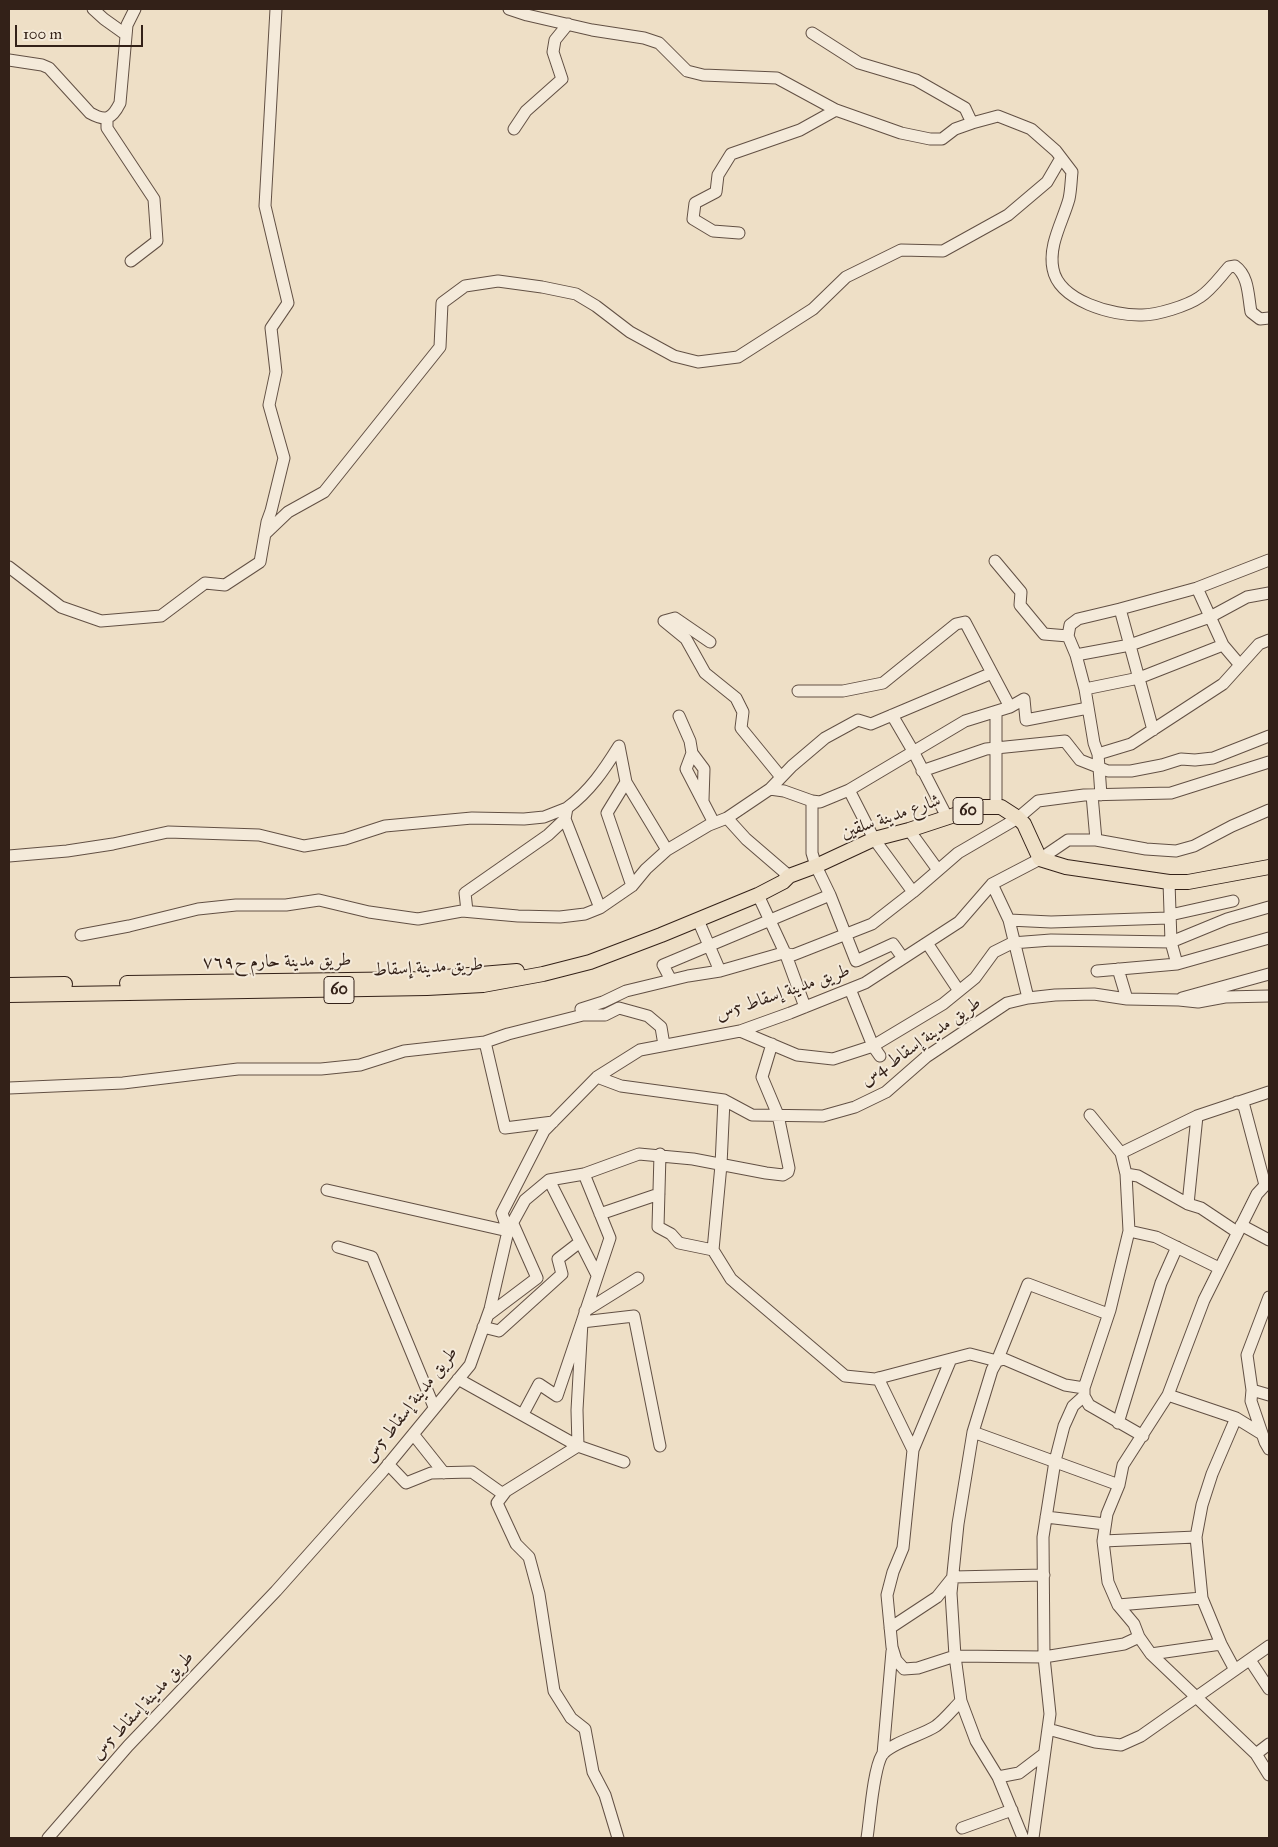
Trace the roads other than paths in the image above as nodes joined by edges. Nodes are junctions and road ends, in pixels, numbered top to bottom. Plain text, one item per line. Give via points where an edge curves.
1 (93, 9) edge
2 (135, 9) edge
3 (276, 9) edge
4 (509, 9) edge
5 (530, 12) edge
6 (568, 24) junction
7 (126, 34) junction
8 (812, 34) dead end
9 (9, 60) edge
10 (836, 110) junction
11 (107, 118) junction
12 (972, 122) junction
13 (514, 129) dead end
14 (1061, 158) junction
15 (739, 233) dead end
16 (131, 261) dead end
17 (1269, 318) edge
18 (266, 533) junction
19 (1269, 560) edge
20 (995, 561) dead end
21 (9, 567) edge
22 (1197, 588) junction
23 (1269, 593) edge
24 (1120, 610) junction
25 (1210, 617) junction
26 (1068, 636) junction
27 (1269, 640) edge
28 (710, 642) dead end
29 (1130, 645) junction
30 (1223, 645) junction
31 (1076, 656) junction
32 (1240, 665) junction
33 (992, 674) junction
34 (1139, 678) junction
35 (1085, 689) junction
36 (798, 691) dead end
37 (1010, 707) junction
38 (1088, 708) junction
39 (996, 712) junction
40 (892, 715) junction
41 (679, 716) dead end
42 (1153, 730) junction
43 (1269, 736) edge
44 (997, 747) junction
45 (913, 751) junction
46 (692, 753) junction
47 (1098, 754) junction
48 (1269, 762) edge
49 (1099, 767) junction
50 (922, 771) junction
51 (781, 777) junction
52 (626, 782) junction
53 (770, 789) junction
54 (849, 790) junction
55 (1097, 795) junction
56 (812, 801) junction
57 (703, 802) junction
58 (996, 807) junction
59 (1269, 810) edge
60 (566, 814) junction
61 (947, 817) junction
62 (727, 818) junction
63 (1018, 818) junction
64 (714, 823) junction
65 (909, 830) junction
66 (874, 839) junction
67 (1096, 840) junction
68 (667, 850) junction
69 (9, 856) edge
70 (1040, 859) junction
71 (816, 866) junction
72 (1269, 867) edge
73 (938, 870) junction
74 (788, 876) junction
75 (1169, 882) junction
76 (992, 884) junction
77 (632, 886) junction
78 (913, 892) junction
79 (758, 895) junction
80 (830, 895) junction
81 (1233, 901) dead end
82 (1269, 907) edge
83 (600, 908) junction
84 (468, 911) junction
85 (1170, 915) junction
86 (698, 920) junction
87 (1009, 920) junction
88 (770, 921) junction
89 (1051, 922) junction
90 (80, 935) dead end
91 (661, 935) junction
92 (846, 935) junction
93 (1269, 938) edge
94 (1051, 940) junction
95 (1171, 942) junction
96 (927, 943) junction
97 (1015, 943) junction
98 (710, 946) junction
99 (786, 955) junction
100 (903, 958) junction
101 (1177, 964) junction
102 (1118, 969) junction
103 (720, 971) junction
104 (1097, 971) dead end
105 (1269, 974) edge
106 (670, 980) junction
107 (9, 985) edge
108 (850, 989) junction
109 (959, 991) junction
110 (9, 995) edge
111 (1269, 996) edge
112 (1028, 998) junction
113 (1127, 999) junction
114 (1179, 1000) junction
115 (805, 1007) junction
116 (583, 1016) junction
117 (740, 1030) junction
118 (484, 1042) junction
119 (772, 1044) junction
120 (664, 1045) junction
121 (877, 1051) junction
122 (597, 1077) junction
123 (9, 1088) edge
124 (1269, 1092) edge
125 (724, 1100) junction
126 (1237, 1102) junction
127 (778, 1115) junction
128 (1090, 1115) dead end
129 (1197, 1116) junction
130 (553, 1122) junction
131 (1121, 1153) junction
132 (660, 1154) junction
133 (721, 1164) junction
134 (584, 1174) junction
135 (1126, 1174) junction
136 (549, 1180) junction
137 (1267, 1183) edge
138 (327, 1190) dead end
139 (659, 1194) junction
140 (1188, 1204) junction
141 (600, 1214) junction
142 (510, 1227) junction
143 (1239, 1228) junction
144 (1129, 1231) junction
145 (1269, 1240) edge
146 (580, 1242) junction
147 (338, 1247) dead end
148 (1177, 1247) junction
149 (713, 1250) junction
150 (1219, 1268) junction
151 (597, 1275) junction
152 (638, 1278) dead end
153 (1269, 1297) edge
154 (1108, 1314) junction
155 (488, 1315) junction
156 (583, 1316) junction
157 (483, 1327) junction
158 (950, 1360) junction
159 (998, 1361) junction
160 (878, 1378) junction
161 (458, 1379) junction
162 (1252, 1390) junction
163 (1084, 1392) junction
164 (1168, 1395) junction
165 (1269, 1395) edge
166 (434, 1408) junction
167 (523, 1414) junction
168 (1236, 1418) junction
169 (1118, 1423) junction
170 (973, 1432) junction
171 (413, 1434) junction
172 (1262, 1434) junction
173 (1143, 1436) junction
174 (578, 1446) junction
175 (660, 1446) dead end
176 (1269, 1448) edge
177 (913, 1450) junction
178 (1055, 1461) junction
179 (624, 1462) dead end
180 (388, 1464) junction
181 (444, 1473) junction
182 (1119, 1485) junction
183 (503, 1494) junction
184 (1046, 1517) junction
185 (1105, 1524) junction
186 (1196, 1537) junction
187 (1103, 1541) junction
188 (1044, 1575) junction
189 (952, 1577) junction
190 (1202, 1598) junction
191 (1118, 1605) junction
192 (890, 1628) junction
193 (1139, 1636) junction
194 (1221, 1644) junction
195 (1269, 1646) edge
196 (892, 1647) junction
197 (1151, 1654) junction
198 (955, 1656) junction
199 (1044, 1657) junction
200 (1250, 1660) junction
201 (1235, 1670) junction
202 (1269, 1689) edge
203 (1197, 1697) junction
204 (961, 1701) junction
205 (1048, 1730) junction
206 (1269, 1744) edge
207 (882, 1754) junction
208 (1044, 1754) junction
209 (1256, 1754) junction
210 (1269, 1775) edge
211 (998, 1777) junction
212 (1012, 1810) junction
213 (962, 1828) dead end
214 (48, 1838) edge
215 (618, 1838) edge
216 (867, 1838) edge
217 (1024, 1838) edge
218 (1033, 1838) edge

1 - 7 street
2 - 7 street
3 - 18 street via 266,206 288,303 271,328 276,372 269,405 284,458
4 - 5 street
5 - 6 street
6 - 10 street via 659,43 688,71 777,78
6 - 13 street via 555,40 553,52 562,79 526,111
7 - 11 street via 120,103 115,113
8 - 12 street via 859,64 916,80 965,108
9 - 11 street via 49,68 90,113 98,118
10 - 12 street via 901,133 930,139 942,139
10 - 15 street via 800,130 731,154 718,175 716,192 695,203 693,219 713,231
11 - 16 street via 107,128 154,199 157,241
12 - 14 street via 998,116 1031,129
14 - 17 street via 1072,172 1069,197 1051,252 1053,270 1064,290 1086,303 1117,313 1143,315 1200,298 1229,267 1235,266 1241,271 1246,284 1251,312 1260,318
14 - 18 street via 1047,182 1008,215 942,251 901,250 846,277 813,309 738,358 698,362 674,356 630,332 576,294 498,281 465,286 442,303 440,347 324,492 288,512
18 - 21 street via 260,562 225,585 205,583 161,616 101,621 61,607
19 - 22 street
20 - 26 street via 1021,592 1020,605 1044,634
22 - 24 street
22 - 25 street
23 - 25 street via 1247,597
24 - 26 street via 1078,619 1070,625
24 - 29 street
25 - 29 street
25 - 30 street
26 - 31 street
27 - 32 street via 1259,644
28 - 51 street via 675,618 664,621 686,639 705,673 736,698 743,712 741,728
29 - 31 street
29 - 34 street
30 - 32 street
30 - 34 street
31 - 35 street
32 - 42 street via 1223,684
33 - 36 street via 965,622 956,624 883,683 843,691
33 - 37 street
33 - 40 street
34 - 35 street
34 - 42 street
35 - 38 street
37 - 38 street via 1024,699 1026,720
37 - 39 street
38 - 47 street
39 - 44 street
39 - 45 street via 965,721
40 - 45 street
40 - 51 street via 871,724 858,720 825,738
41 - 46 street
42 - 47 street via 1130,744
43 - 49 street via 1213,758 1181,759 1131,771 1108,771
44 - 49 street via 1065,741 1080,760
44 - 50 street
44 - 58 street
45 - 50 street
45 - 54 street
46 - 57 street via 704,769
46 - 57 street via 686,769
47 - 49 street
48 - 55 street via 1171,793
49 - 55 street
50 - 61 street
51 - 53 street
52 - 60 street via 619,746 602,774
52 - 68 street
52 - 77 street via 607,813
53 - 56 street
53 - 62 street
54 - 56 street via 820,802
54 - 66 street
55 - 63 street via 1038,801
55 - 67 street
56 - 71 street via 812,853
57 - 64 street
58 - 61 main road, شارع مدينة سلقين / 60
58 - 63 main road, 60
59 - 67 street, طريق مدينة إسقاط 5س via 1194,846 1176,850 1146,849
60 - 69 street via 385,826 345,839 304,846 259,835 168,832 67,851
60 - 83 street
60 - 84 street via 548,835 465,893
61 - 65 main road, شارع مدينة سلقين / 60
62 - 64 street
62 - 74 street
63 - 70 main road
63 - 73 street via 958,853
64 - 68 street
65 - 66 main road, شارع مدينة سلقين / 60
65 - 73 street
66 - 71 main road, شارع مدينة سلقين / 60
66 - 78 street
67 - 70 street, طريق مدينة إسقاط 5س via 1068,840
68 - 77 street
70 - 75 main road via 1066,867
70 - 76 street, طريق مدينة إسقاط 5س
71 - 74 main road, شارع مدينة سلقين / 60
71 - 80 street
72 - 75 main road via 1188,882
73 - 78 street
74 - 79 main road, شارع مدينة سلقين / 60
75 - 85 street
76 - 87 street
76 - 96 street, طريق مدينة إسقاط 5س via 959,922
77 - 83 street
78 - 92 street via 878,920
79 - 86 main road, شارع مدينة سلقين / 60
79 - 88 street
80 - 88 street
80 - 92 street
81 - 85 street
82 - 95 street via 1227,919
83 - 84 street via 585,914 560,917
84 - 90 street via 418,919 320,900 236,905 198,908
85 - 89 street via 1168,918
85 - 95 street
86 - 91 main road, شارع مدينة سلقين / 60
86 - 98 street
87 - 89 street
87 - 97 street
88 - 98 street
88 - 99 street
89 - 94 street
91 - 107 main road, طريق مدينة حارم ح٧٦٩ / 60 via 586,958 515,972 421,979
91 - 110 main road, طريق مدينة إسقاط / 60 via 590,962 483,985
92 - 99 street
92 - 100 street via 856,962 892,944
93 - 101 street
94 - 95 street
94 - 97 street
95 - 101 street
96 - 100 street, طريق مدينة إسقاط 5س
96 - 109 street
97 - 109 street via 994,952 975,978
97 - 112 street
98 - 103 street
98 - 106 street via 663,965
99 - 103 street via 783,953
99 - 115 street
100 - 108 street, طريق مدينة إسقاط 5س
101 - 102 street
102 - 104 street
102 - 113 street
103 - 106 street
105 - 114 street
106 - 116 street via 626,991 581,1010
108 - 115 street, طريق مدينة إسقاط 5س
108 - 121 street
109 - 121 street
111 - 114 street, طريق مدينة إسقاط 4س via 1225,997 1198,1002
112 - 113 street, طريق مدينة إسقاط 4س via 1094,994
112 - 127 street, طريق مدينة إسقاط 4س via 1007,1003 926,1057 886,1092 855,1107 822,1116
113 - 114 street, طريق مدينة إسقاط 4س
115 - 117 street, طريق مدينة إسقاط 5س
116 - 118 street
116 - 120 street via 605,1015 619,1008 648,1016 661,1027
117 - 119 street
117 - 120 street, طريق مدينة إسقاط 5س
118 - 123 street via 404,1050 360,1066 238,1069 123,1083
118 - 130 street via 505,1128
119 - 121 street via 797,1055 833,1059
119 - 127 street via 762,1077
120 - 122 street, طريق مدينة إسقاط 5س via 640,1050
122 - 125 street, طريق مدينة إسقاط 4س via 621,1086
122 - 130 street, طريق مدينة إسقاط 5س
124 - 126 street
125 - 127 street, طريق مدينة إسقاط 4س via 752,1115
125 - 133 street
126 - 129 street
126 - 137 street via 1244,1106
127 - 133 street via 788,1172 783,1175 766,1173
128 - 131 street
129 - 131 street
129 - 140 street
130 - 142 street, طريق مدينة إسقاط 5س via 544,1131 502,1213
131 - 135 street
132 - 133 street
132 - 134 street via 639,1154
132 - 139 street
133 - 149 street
134 - 136 street
134 - 141 street
135 - 140 street via 1138,1176
135 - 144 street
136 - 142 street via 525,1200
136 - 146 street
137 - 143 street via 1257,1194
138 - 142 street
139 - 141 street
139 - 149 street via 658,1227 679,1243
140 - 143 street
141 - 151 street via 610,1238
142 - 155 street, طريق مدينة إسقاط 5س
142 - 155 street via 537,1278
143 - 145 street
143 - 150 street
144 - 148 street via 1156,1237
144 - 154 street
146 - 151 street
146 - 157 street via 558,1259 562,1274 499,1331
147 - 166 street via 372,1257
148 - 150 street
148 - 169 street via 1162,1283
149 - 160 street via 731,1279 845,1376
150 - 164 street
151 - 156 street
152 - 156 street
153 - 162 street via 1248,1355
154 - 159 street via 1028,1284
154 - 163 street
155 - 157 street, طريق مدينة إسقاط 5س
156 - 167 street via 557,1396 539,1384
156 - 174 street
156 - 175 street via 634,1316
157 - 161 street, طريق مدينة إسقاط 5س via 470,1365
158 - 159 street via 970,1354
158 - 160 street
158 - 177 street
159 - 163 street via 1004,1359
159 - 170 street via 992,1370
160 - 177 street
161 - 166 street, طريق مدينة إسقاط 5س
161 - 167 street
162 - 165 street
162 - 172 street via 1251,1401
163 - 169 street via 1089,1405
163 - 178 street via 1064,1426
164 - 168 street
164 - 173 street
166 - 171 street, طريق مدينة إسقاط 5س
167 - 174 street
168 - 172 street
168 - 186 street via 1212,1474
169 - 173 street
170 - 178 street
170 - 189 street
171 - 180 street, طريق مدينة إسقاط 5س
171 - 181 street
172 - 176 street
173 - 182 street via 1123,1465
174 - 179 street
174 - 183 street
177 - 192 street via 903,1548 887,1595
178 - 182 street
178 - 184 street
180 - 181 street via 406,1483 431,1473
180 - 214 street, طريق مدينة إسقاط 5س via 276,1591 128,1746
181 - 183 street via 472,1472
182 - 185 street
183 - 215 street via 497,1502 516,1544 529,1557 539,1594 554,1691 571,1718 585,1729 593,1772 605,1795
184 - 185 street
184 - 188 street
185 - 187 street
186 - 187 street
186 - 190 street
187 - 191 street via 1108,1582
188 - 189 street
188 - 199 street
189 - 192 street via 937,1597
189 - 198 street
190 - 191 street
190 - 194 street
191 - 193 street via 1134,1624
192 - 196 street
193 - 197 street
193 - 199 street via 1124,1644
194 - 197 street
194 - 201 street
195 - 200 street
196 - 198 street via 896,1660 904,1669
196 - 207 street
197 - 203 street
198 - 199 street
198 - 204 street
199 - 205 street via 1050,1714
200 - 201 street
200 - 202 street
201 - 203 street
203 - 205 street via 1141,1736 1121,1745
203 - 209 street
204 - 207 street via 937,1725
204 - 211 street via 976,1741
205 - 208 street
206 - 209 street
207 - 216 street
208 - 211 street via 1019,1773
208 - 218 street
209 - 210 street
211 - 212 street
212 - 213 street
212 - 217 street

